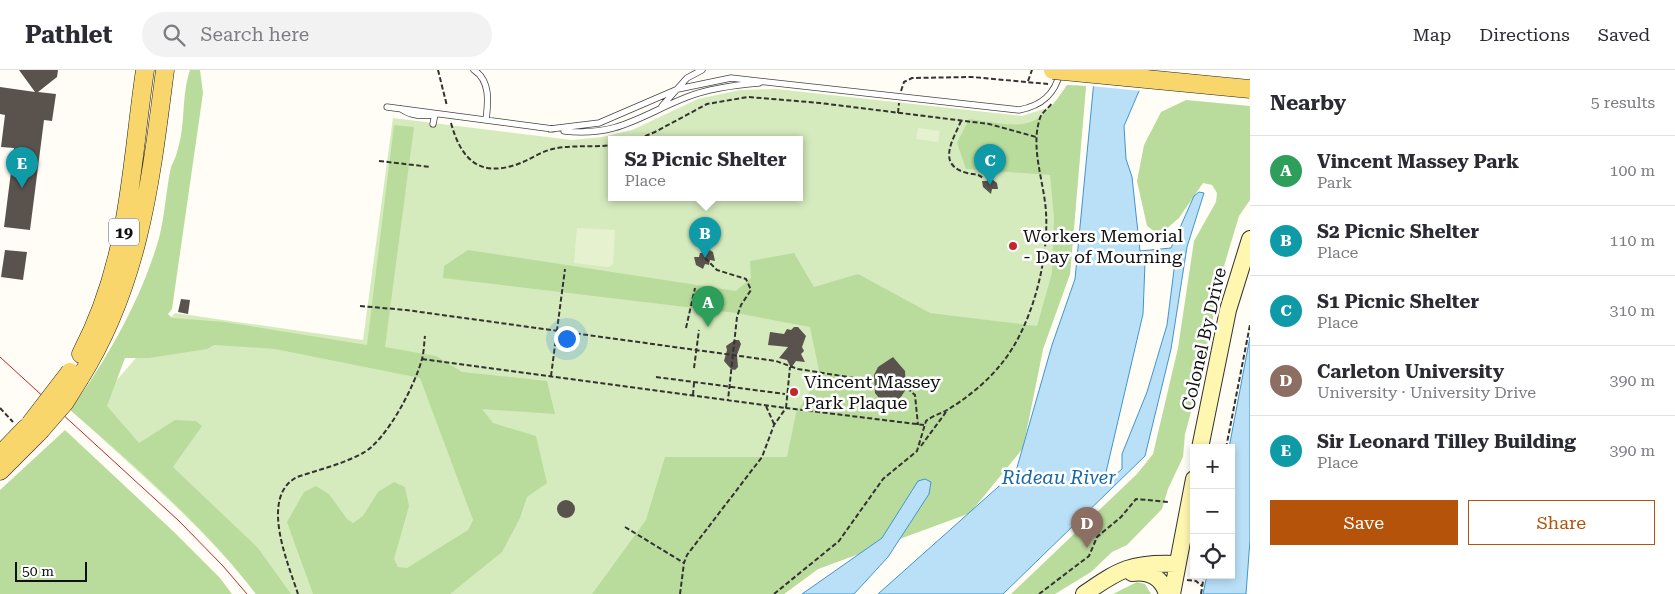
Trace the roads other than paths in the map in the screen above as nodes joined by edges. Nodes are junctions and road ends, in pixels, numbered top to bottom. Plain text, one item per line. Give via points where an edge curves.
1 (165, 70) edge
2 (178, 70) edge
3 (474, 70) edge
4 (702, 70) edge
5 (1060, 70) edge
6 (144, 74) edge
7 (1054, 78) edge
8 (776, 82) junction
9 (678, 89) junction
10 (1250, 89) edge
11 (387, 107) dead end
12 (654, 112) junction
13 (435, 114) junction
14 (486, 120) junction
15 (433, 124) dead end
16 (550, 129) junction
17 (153, 164) junction
18 (1250, 239) edge
19 (75, 375) junction
20 (31, 429) junction
21 (1201, 444) edge
22 (0, 454) edge
23 (0, 471) edge
24 (1192, 489) edge
25 (1177, 564) junction
26 (1103, 581) junction
27 (1084, 594) edge
28 (1166, 594) edge
29 (1172, 594) edge

1 - 17 main road, 19
2 - 17 main road
3 - 14 lane via 488,94
4 - 9 lane via 687,78
5 - 7 lane
6 - 19 main road, 19 via 120,253 101,312
7 - 8 lane via 1042,102 1019,110
7 - 10 main road, bridge
8 - 9 lane via 730,78
8 - 12 lane via 704,91
9 - 12 lane
9 - 16 lane via 608,120
11 - 13 lane via 428,110
12 - 16 lane via 630,124 602,131
13 - 14 lane
13 - 15 lane
14 - 16 lane
17 - 19 main road, 19 via 129,273 111,320
18 - 21 main road, Colonel By Drive via 1228,310
19 - 20 main road, 19, bridge
20 - 22 main road, 19
20 - 23 main road, 19
24 - 25 main road
25 - 26 main road via 1134,565
25 - 29 main road
26 - 27 main road
26 - 28 main road via 1143,572 1158,578

